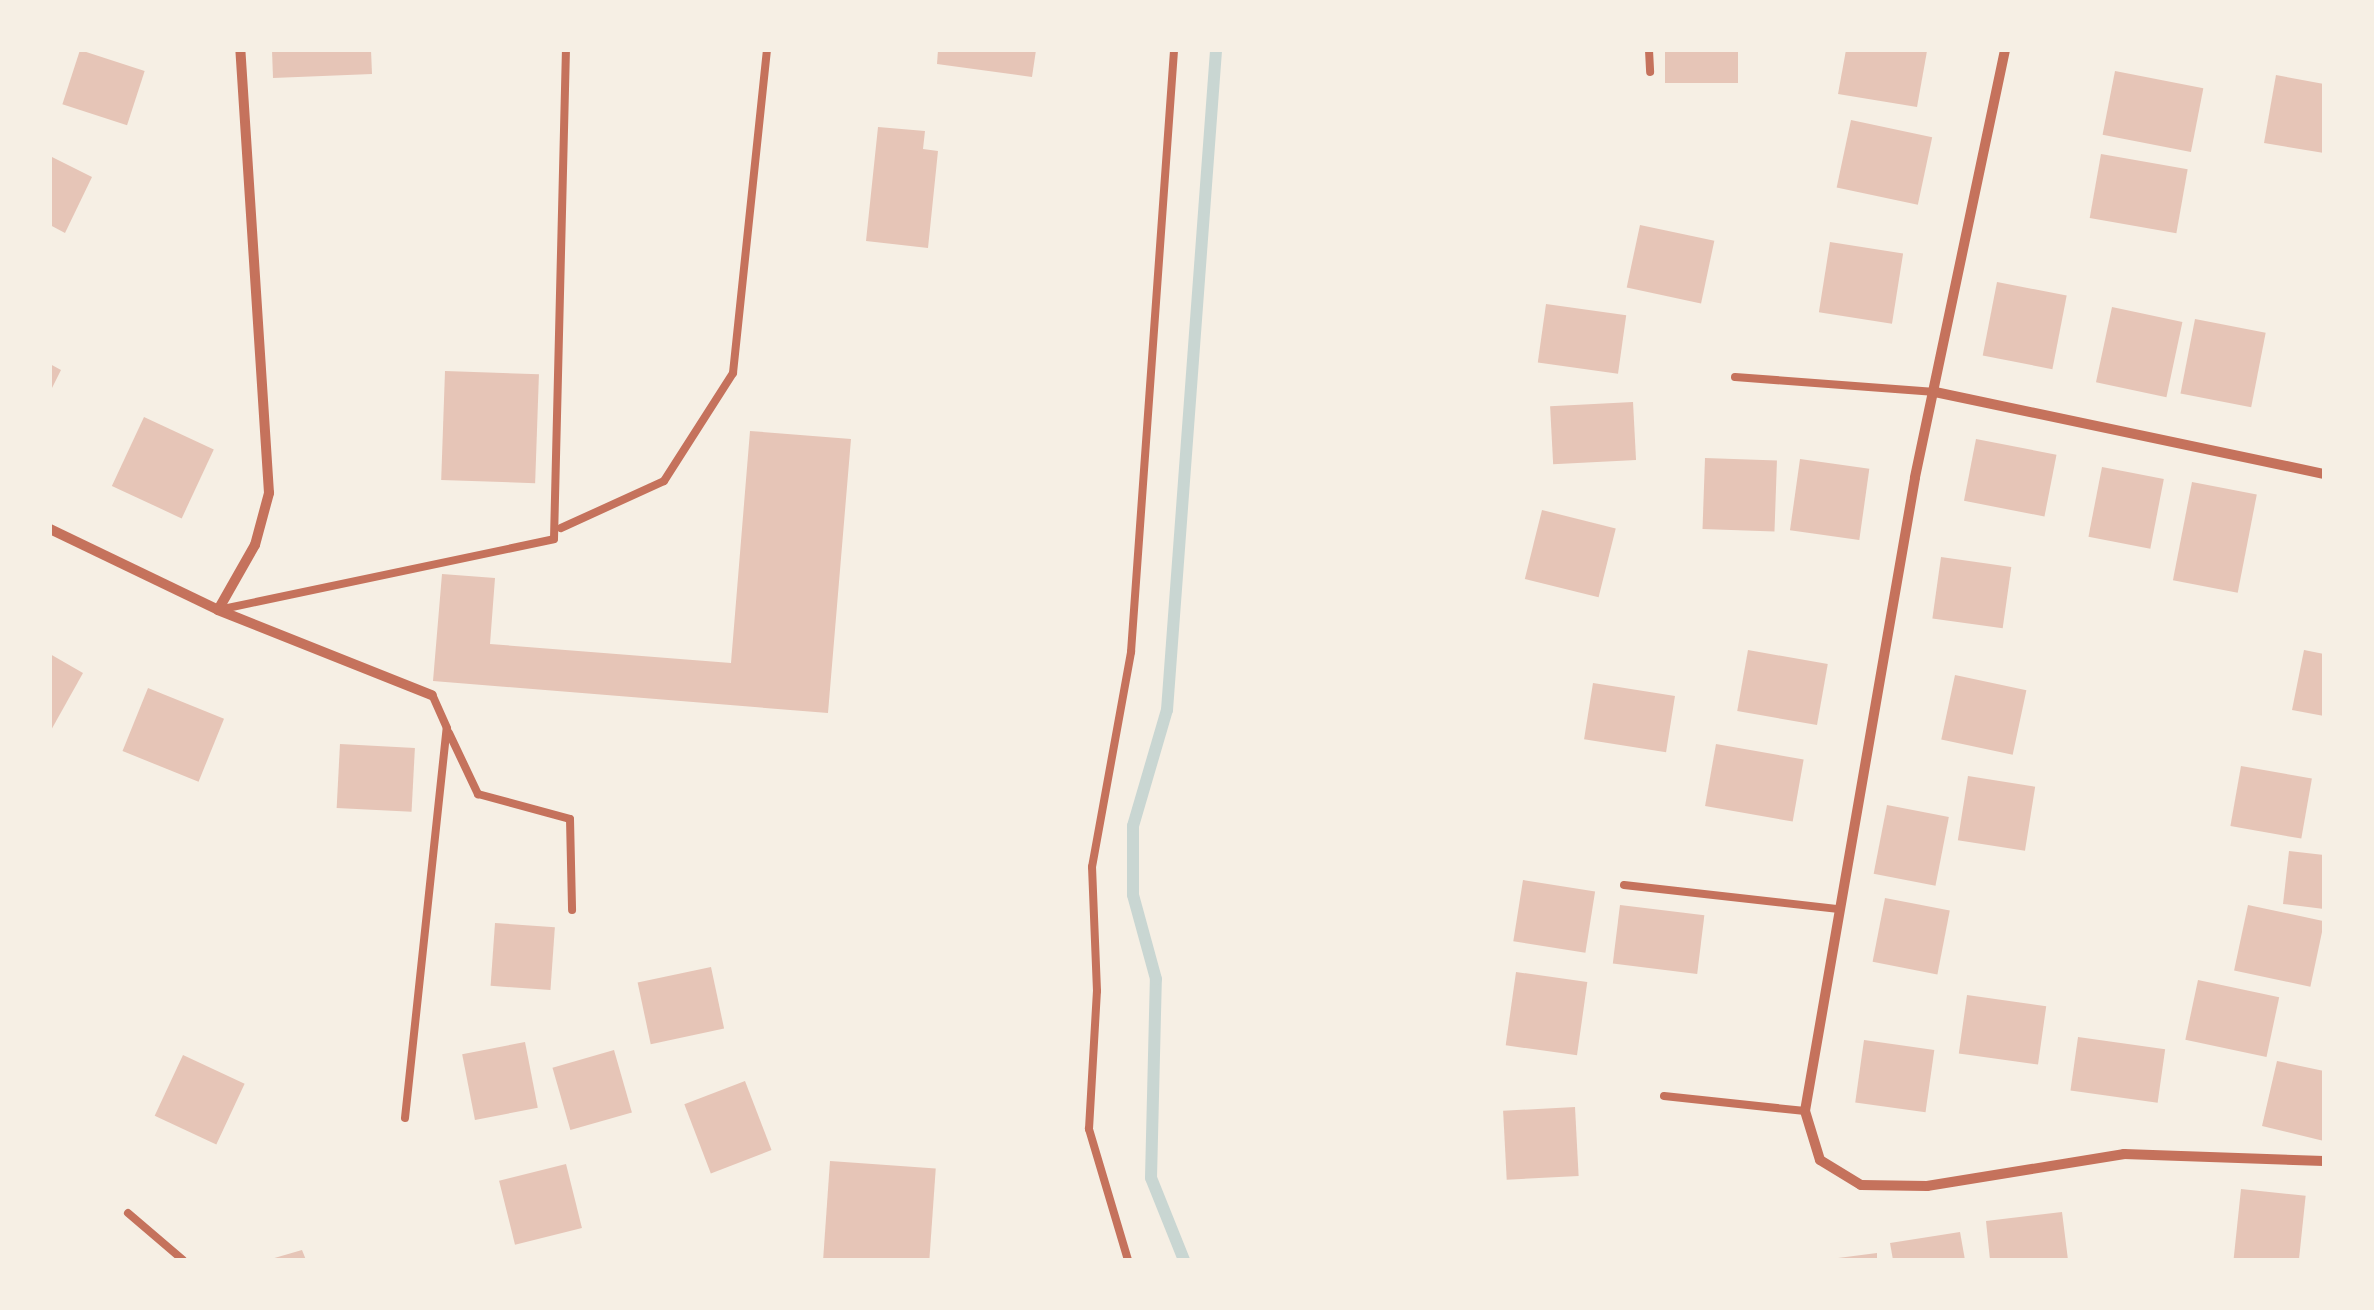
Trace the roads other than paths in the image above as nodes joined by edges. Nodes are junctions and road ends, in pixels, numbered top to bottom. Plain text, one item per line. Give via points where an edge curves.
1 (240, 50) edge
2 (566, 50) edge
3 (766, 50) edge
4 (1174, 50) edge
5 (1649, 50) edge
6 (2005, 50) edge
7 (1650, 72) dead end
8 (1736, 377) dead end
9 (1935, 392) junction
10 (2324, 474) edge
11 (560, 528) junction
12 (50, 529) edge
13 (218, 610) junction
14 (432, 695) joint
15 (447, 728) junction
16 (1624, 885) dead end
17 (1837, 909) junction
18 (572, 910) dead end
19 (1664, 1096) dead end
20 (1806, 1112) junction
21 (405, 1118) dead end
22 (2324, 1161) edge
23 (128, 1213) dead end
24 (183, 1260) edge
25 (1128, 1260) edge

1 - 13 street via 268,493 255,544
2 - 11 lane
3 - 11 lane via 732,373 664,481
4 - 25 lane via 1131,652 1092,867 1098,990 1089,1128
5 - 7 lane
6 - 9 street
8 - 9 lane
9 - 10 street
9 - 17 street
11 - 13 lane via 544,544
12 - 13 street
13 - 14 street
14 - 15 lane
15 - 18 lane via 478,794 570,819
15 - 21 lane
16 - 17 lane
17 - 20 street
19 - 20 lane
20 - 22 street via 1820,1160 1861,1186 1927,1186 2124,1154
23 - 24 lane

